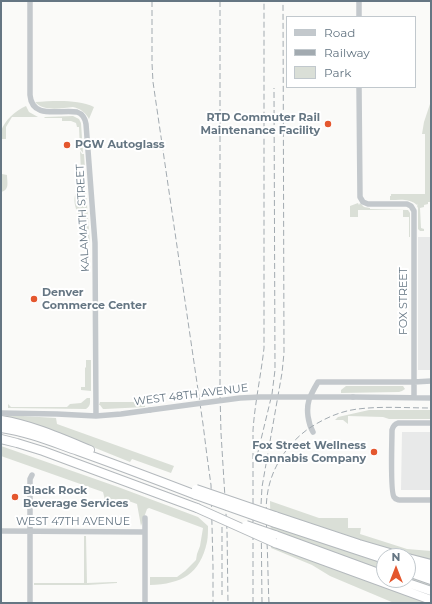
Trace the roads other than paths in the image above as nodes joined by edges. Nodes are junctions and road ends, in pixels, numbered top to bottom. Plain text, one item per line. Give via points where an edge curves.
1 (30, 1) edge
2 (359, 1) edge
3 (359, 16) edge
4 (359, 88) edge
5 (431, 380) edge
6 (414, 382) junction
7 (398, 398) junction
8 (414, 398) junction
9 (431, 398) edge
10 (1, 413) edge
11 (96, 416) junction
12 (1, 420) edge
13 (431, 423) edge
14 (1, 428) edge
15 (313, 432) dead end
16 (1, 439) edge
17 (119, 466) junction
18 (32, 475) dead end
19 (431, 500) edge
20 (145, 518) dead end
21 (275, 519) junction
22 (1, 532) edge
23 (30, 532) junction
24 (145, 532) junction
25 (318, 537) junction
26 (275, 539) junction
27 (376, 549) edge
28 (376, 555) edge
29 (376, 559) edge
30 (416, 564) edge
31 (416, 569) edge
32 (376, 572) edge
33 (416, 573) edge
34 (430, 574) edge
35 (376, 576) edge
36 (403, 588) edge
37 (406, 588) edge
38 (416, 588) edge
39 (427, 590) edge
40 (431, 600) edge
41 (30, 603) edge
42 (145, 603) edge
43 (426, 603) edge

1 - 11 street, KALAMATH STREET via 31,103 36,109 44,111 74,111 83,116 86,124 95,243
2 - 3 street
4 - 6 street, FOX STREET via 360,197 368,204 405,204 411,206 414,211
5 - 6 street
6 - 7 street via 408,393
6 - 8 street, FOX STREET
6 - 15 street via 318,382 309,400 308,420
7 - 8 street, WEST 48TH AVENUE
7 - 11 street, WEST 48TH AVENUE, bridge via 246,397
8 - 9 street, WEST 48TH AVENUE
10 - 11 street, WEST 48TH AVENUE
12 - 17 highway via 51,434 97,453
13 - 19 street via 398,423 393,428 392,439 394,498
14 - 17 highway via 37,437
16 - 26 highway, bridge via 44,451
17 - 21 highway, bridge
18 - 23 street
20 - 24 street
21 - 25 highway
21 - 27 highway
22 - 23 street, WEST 47TH AVENUE
23 - 24 street, WEST 47TH AVENUE
23 - 41 street
24 - 42 street
25 - 28 highway
25 - 29 highway
26 - 32 highway
26 - 35 highway
30 - 34 highway
31 - 34 highway
33 - 34 highway
36 - 43 highway
37 - 40 highway
38 - 39 highway

